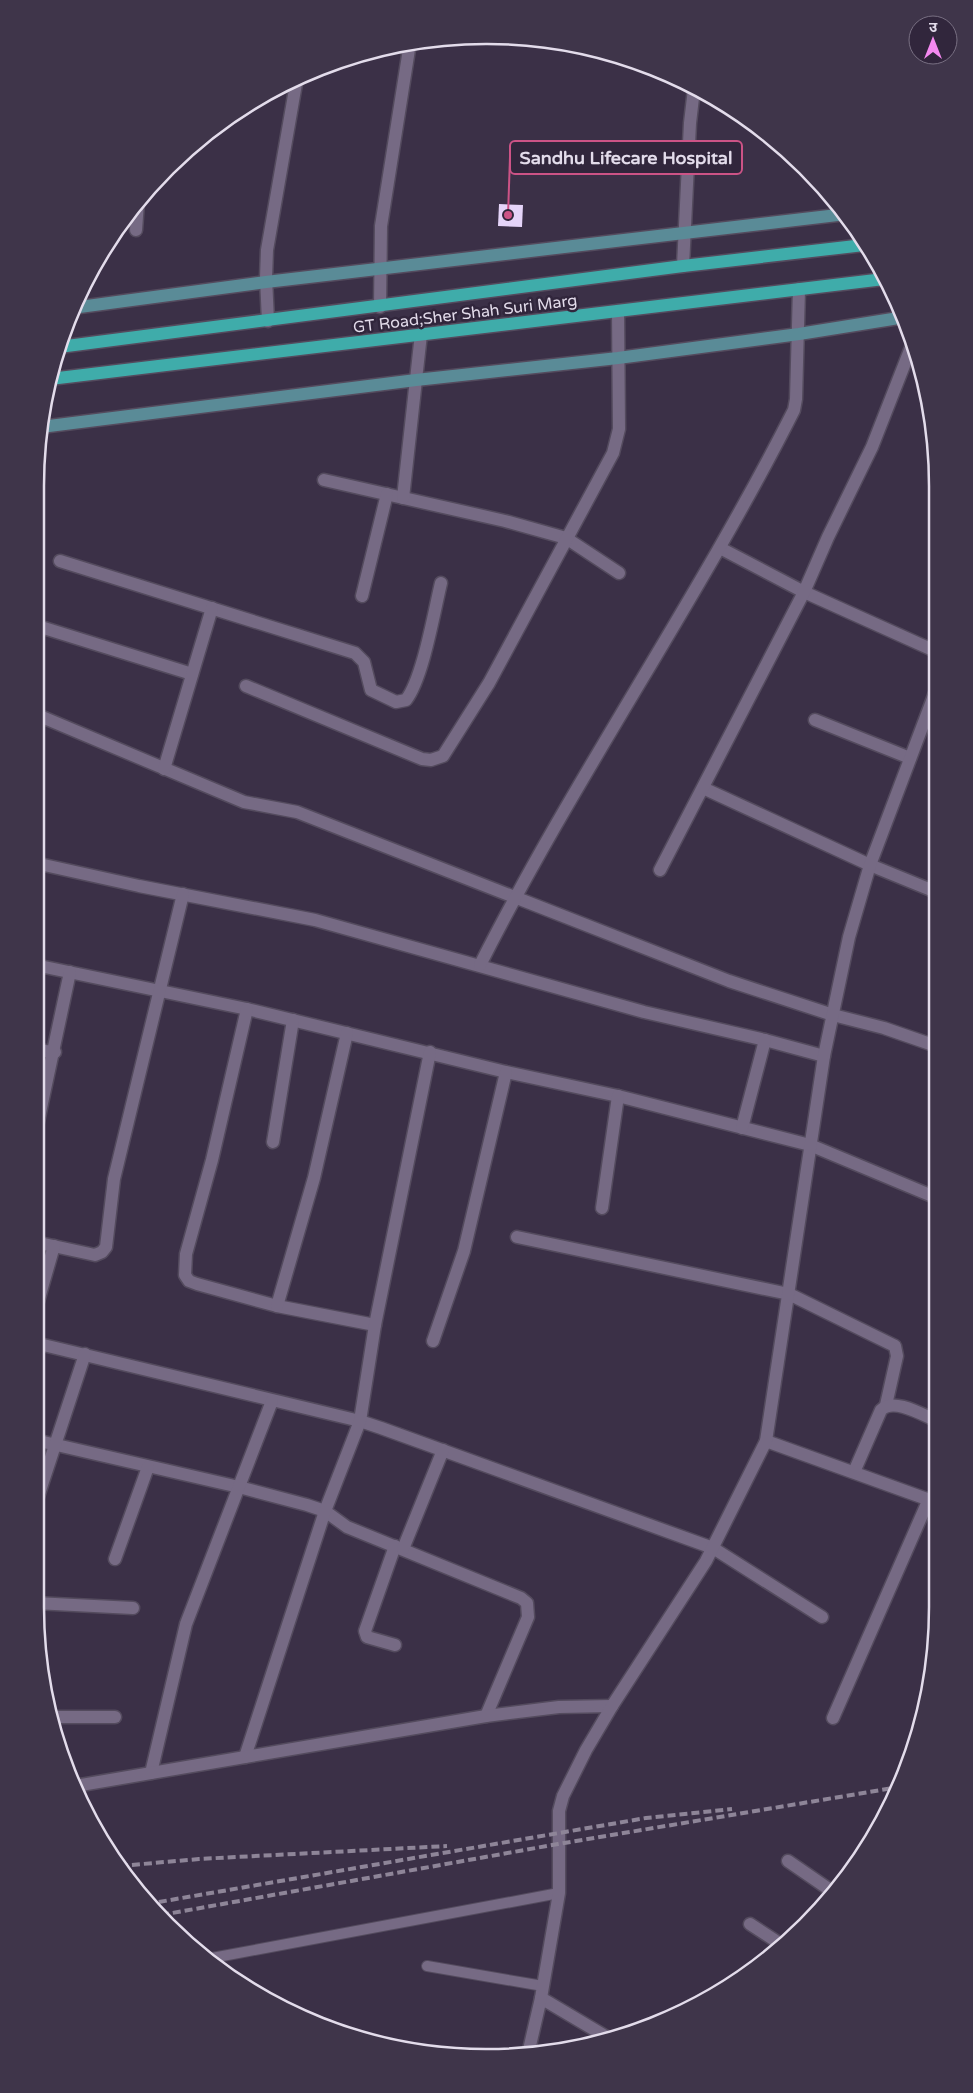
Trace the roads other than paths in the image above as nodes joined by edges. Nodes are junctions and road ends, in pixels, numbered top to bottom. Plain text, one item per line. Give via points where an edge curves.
1 (409, 51) edge
2 (295, 87) edge
3 (693, 95) edge
4 (137, 215) edge
5 (836, 215) edge
6 (136, 230) dead end
7 (685, 234) junction
8 (858, 246) edge
9 (683, 266) junction
10 (380, 270) junction
11 (878, 280) edge
12 (266, 282) junction
13 (799, 289) junction
14 (82, 307) edge
15 (380, 307) junction
16 (618, 311) junction
17 (896, 318) edge
18 (268, 321) junction
19 (421, 334) junction
20 (799, 334) junction
21 (66, 346) edge
22 (909, 353) edge
23 (618, 358) junction
24 (57, 378) edge
25 (416, 380) junction
26 (48, 426) edge
27 (324, 480) dead end
28 (387, 494) junction
29 (403, 498) junction
30 (566, 538) junction
31 (720, 548) junction
32 (60, 560) dead end
33 (619, 573) dead end
34 (441, 583) dead end
35 (804, 592) junction
36 (362, 596) dead end
37 (212, 608) junction
38 (44, 628) dead end
39 (929, 648) edge
40 (192, 674) junction
41 (246, 686) dead end
42 (929, 709) edge
43 (44, 718) edge
44 (815, 720) dead end
45 (910, 758) junction
46 (164, 769) junction
47 (703, 788) junction
48 (44, 865) edge
49 (870, 865) junction
50 (660, 870) dead end
51 (929, 889) edge
52 (183, 894) junction
53 (515, 896) junction
54 (480, 965) junction
55 (44, 967) edge
56 (70, 972) junction
57 (158, 991) junction
58 (247, 1009) junction
59 (833, 1015) junction
60 (293, 1020) junction
61 (347, 1033) junction
62 (765, 1040) junction
63 (929, 1044) edge
64 (44, 1051) edge
65 (55, 1052) junction
66 (430, 1052) junction
67 (824, 1056) junction
68 (506, 1072) junction
69 (44, 1093) edge
70 (618, 1096) junction
71 (742, 1128) junction
72 (273, 1142) dead end
73 (810, 1145) junction
74 (929, 1195) edge
75 (602, 1208) dead end
76 (518, 1237) dead end
77 (44, 1244) edge
78 (54, 1246) junction
79 (44, 1281) edge
80 (789, 1294) junction
81 (277, 1306) junction
82 (375, 1324) junction
83 (433, 1341) dead end
84 (44, 1345) edge
85 (85, 1354) junction
86 (272, 1400) junction
87 (886, 1405) junction
88 (929, 1418) edge
89 (360, 1421) junction
90 (766, 1441) junction
91 (44, 1442) edge
92 (55, 1445) junction
93 (443, 1450) junction
94 (148, 1467) junction
95 (854, 1472) junction
96 (44, 1479) edge
97 (239, 1487) junction
98 (929, 1499) edge
99 (325, 1511) junction
100 (929, 1512) edge
101 (399, 1547) junction
102 (713, 1548) junction
103 (115, 1559) dead end
104 (44, 1603) edge
105 (132, 1608) dead end
106 (822, 1617) dead end
107 (395, 1645) dead end
108 (612, 1706) junction
109 (486, 1716) junction
110 (58, 1717) edge
111 (115, 1717) dead end
112 (833, 1718) dead end
113 (245, 1758) junction
114 (151, 1773) junction
115 (81, 1785) edge
116 (788, 1861) dead end
117 (827, 1888) edge
118 (559, 1893) junction
119 (750, 1924) dead end
120 (776, 1941) edge
121 (216, 1957) edge
122 (427, 1966) dead end
123 (542, 1992) junction
124 (602, 2034) edge
125 (530, 2046) edge

1 - 10 street via 384,208
2 - 12 street via 267,250
3 - 7 street
4 - 6 street
5 - 7 main road
7 - 9 street
7 - 10 main road
8 - 9 main road, GT Road;Sher Shah Suri Marg
9 - 15 main road, GT Road;Sher Shah Suri Marg
10 - 12 main road
10 - 15 street
11 - 13 main road, GT Road;Sher Shah Suri Marg
12 - 14 main road
12 - 18 street
13 - 16 main road, GT Road;Sher Shah Suri Marg
13 - 20 street
15 - 18 main road, GT Road;Sher Shah Suri Marg
16 - 19 main road, GT Road;Sher Shah Suri Marg
16 - 23 street
17 - 20 main road
18 - 21 main road, GT Road;Sher Shah Suri Marg
19 - 24 main road, GT Road;Sher Shah Suri Marg
19 - 25 street
20 - 23 main road
20 - 31 street via 794,410
22 - 35 street via 872,448
23 - 25 main road
23 - 30 street via 618,439
25 - 26 main road
25 - 29 street
27 - 28 street
28 - 29 street
28 - 36 street
29 - 30 street
30 - 33 street
30 - 41 street via 488,683 446,752 439,758 422,759
31 - 35 street
31 - 53 street
32 - 37 street
34 - 37 street via 424,655 410,694 402,702 371,690 364,662 356,653
35 - 39 street
35 - 47 street
37 - 40 street
38 - 40 street
40 - 46 street
42 - 45 street
43 - 46 street
44 - 45 street
45 - 49 street
46 - 53 street via 244,802 296,812
47 - 49 street
47 - 50 street
48 - 52 street
49 - 51 street
49 - 59 street via 849,937
52 - 54 street via 316,920
52 - 57 street
53 - 54 street
53 - 59 street via 729,980
54 - 62 street via 644,1012
55 - 56 street
56 - 57 street
56 - 65 street
57 - 58 street
57 - 78 street via 114,1179 106,1247 96,1254
58 - 60 street
58 - 81 street via 184,1266 189,1281
59 - 63 street
59 - 67 street
60 - 61 street
60 - 72 street
61 - 66 street
61 - 81 street via 314,1178
62 - 67 street
62 - 71 street
64 - 65 street
65 - 69 street
66 - 68 street
66 - 82 street
67 - 73 street
68 - 70 street
68 - 83 street via 464,1251
70 - 71 street
70 - 75 street
71 - 73 street
73 - 74 street
73 - 80 street
76 - 80 street
77 - 78 street
78 - 79 street
80 - 87 street via 894,1346 897,1356
80 - 90 street
81 - 82 street
82 - 89 street
84 - 85 street
85 - 86 street
85 - 92 street
86 - 89 street
86 - 97 street
87 - 88 street
87 - 95 street
89 - 93 street
89 - 99 street
90 - 95 street
90 - 102 street
91 - 92 street
92 - 94 street
92 - 96 street
93 - 101 street
93 - 102 street
94 - 97 street
94 - 103 street
95 - 98 street
97 - 99 street
97 - 114 street via 186,1624
99 - 101 street via 347,1527
99 - 113 street
100 - 112 street
101 - 107 street via 365,1632 368,1637
101 - 109 street via 527,1603 528,1618
102 - 106 street
102 - 108 street
104 - 105 street
108 - 109 street via 559,1707
108 - 118 street via 563,1796
109 - 113 street
110 - 111 street
113 - 114 street
114 - 115 street
116 - 117 street
118 - 121 lane
118 - 123 street
119 - 120 street
122 - 123 lane
123 - 124 street
123 - 125 street

